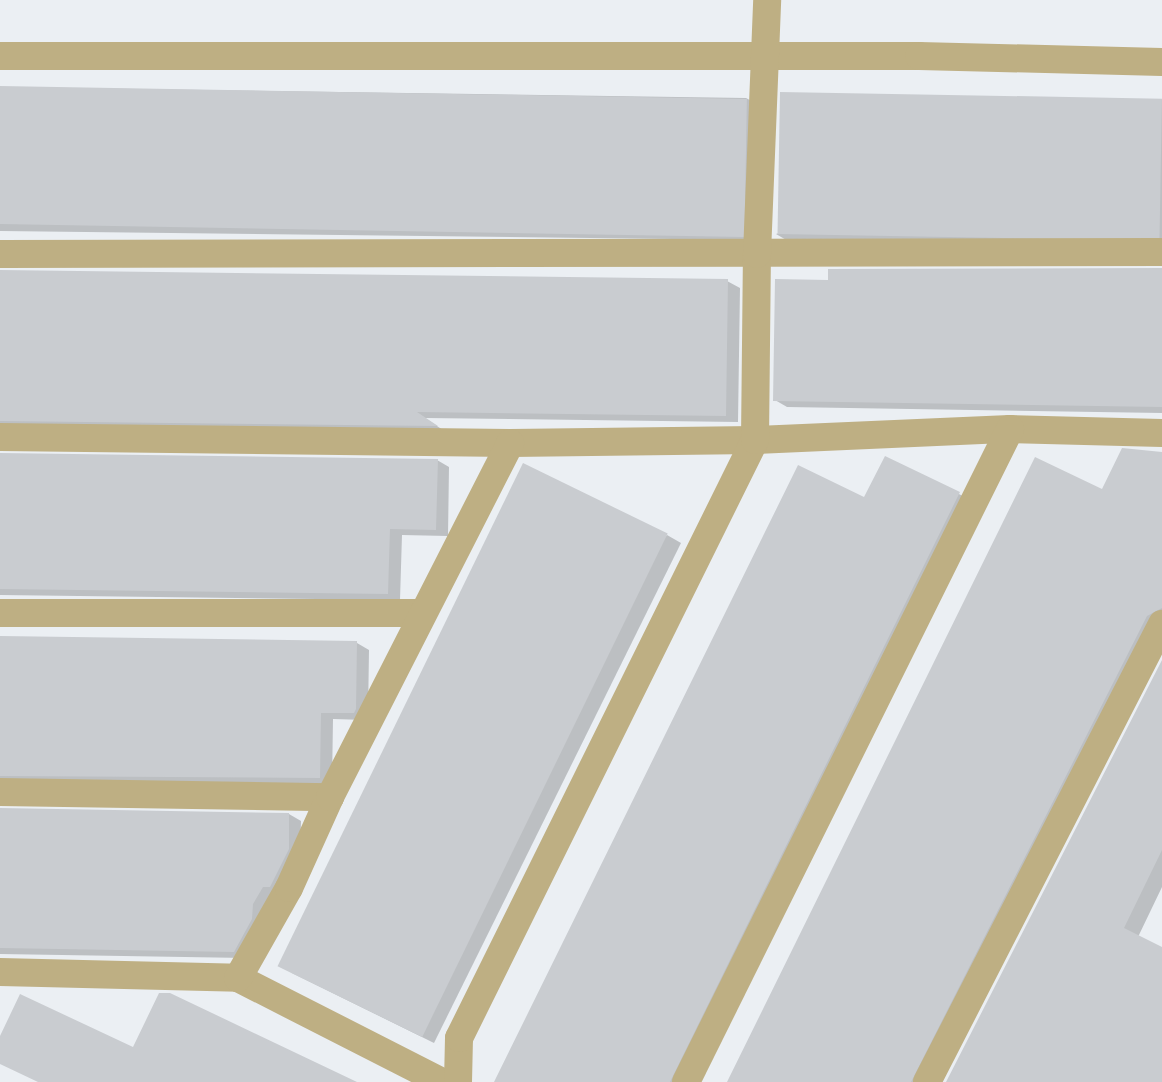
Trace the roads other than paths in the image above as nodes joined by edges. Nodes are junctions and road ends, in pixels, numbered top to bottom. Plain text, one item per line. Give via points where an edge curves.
1 (767, 0) edge
2 (0, 56) edge
3 (766, 58) junction
4 (1162, 62) edge
5 (1162, 252) edge
6 (0, 254) edge
7 (757, 254) junction
8 (1010, 429) junction
9 (1162, 433) edge
10 (0, 437) edge
11 (755, 440) junction
12 (510, 443) junction
13 (0, 613) edge
14 (423, 613) junction
15 (1162, 624) edge
16 (0, 792) edge
17 (330, 797) junction
18 (0, 972) edge
19 (238, 978) junction
20 (459, 1038) junction
21 (413, 1076) edge
22 (442, 1082) edge
23 (458, 1082) edge
24 (686, 1082) edge
25 (927, 1082) edge

1 - 3 street
2 - 3 street
3 - 4 street via 919,56
3 - 7 street
5 - 7 street
6 - 7 street
7 - 11 street
8 - 9 street
8 - 11 street
8 - 24 street
10 - 12 street
11 - 12 street
11 - 20 street
12 - 14 street
13 - 14 street
14 - 17 street
15 - 25 street
16 - 17 street
17 - 19 street via 289,888
18 - 19 street
19 - 21 street
20 - 21 street
20 - 23 street
21 - 22 street

